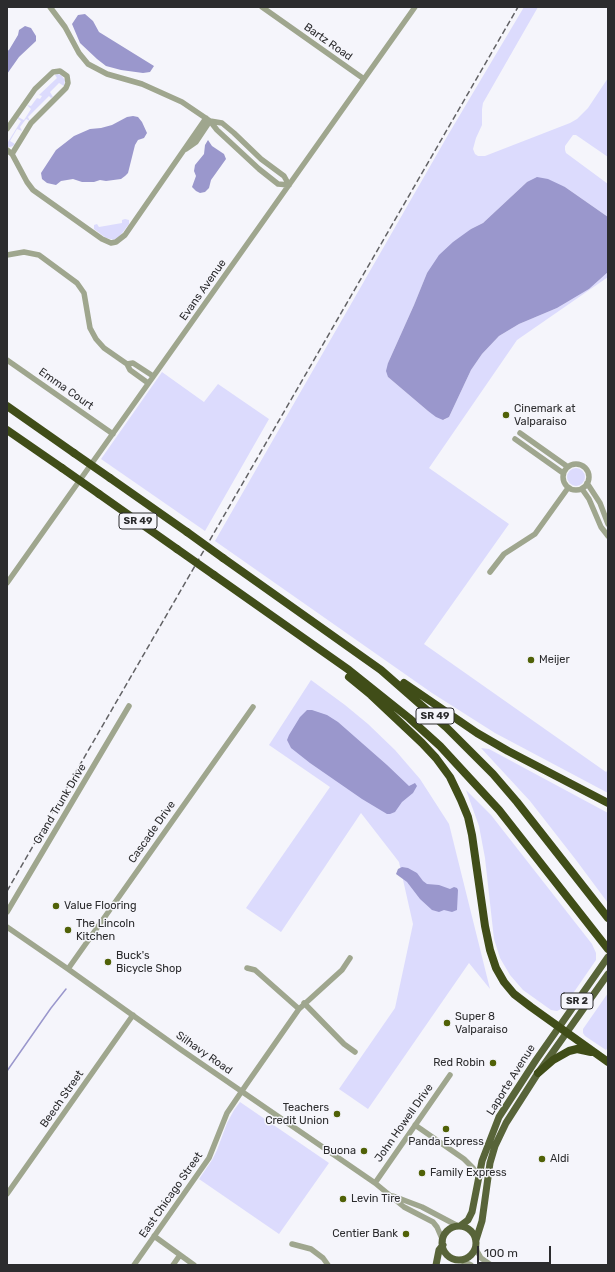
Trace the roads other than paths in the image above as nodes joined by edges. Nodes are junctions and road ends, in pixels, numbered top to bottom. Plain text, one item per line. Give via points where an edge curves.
1 (50, 7) edge
2 (262, 7) edge
3 (415, 7) edge
4 (364, 79) junction
5 (208, 119) junction
6 (7, 128) edge
7 (9, 152) edge
8 (289, 185) junction
9 (7, 255) edge
10 (7, 360) edge
11 (128, 364) junction
12 (153, 376) junction
13 (148, 383) junction
14 (7, 406) edge
15 (7, 430) edge
16 (520, 433) dead end
17 (113, 434) junction
18 (515, 439) dead end
19 (568, 467) junction
20 (563, 473) junction
21 (587, 483) junction
22 (568, 488) junction
23 (582, 489) junction
24 (608, 524) edge
25 (608, 536) edge
26 (490, 572) dead end
27 (7, 583) edge
28 (315, 647) junction
29 (381, 670) junction
30 (129, 706) dead end
31 (253, 707) dead end
32 (608, 803) edge
33 (7, 912) edge
34 (608, 918) edge
35 (7, 927) edge
36 (608, 949) edge
37 (608, 957) edge
38 (350, 958) dead end
39 (68, 968) junction
40 (247, 968) dead end
41 (608, 974) edge
42 (304, 1003) junction
43 (299, 1009) junction
44 (132, 1015) junction
45 (559, 1027) junction
46 (567, 1032) junction
47 (355, 1052) dead end
48 (598, 1055) junction
49 (608, 1062) edge
50 (538, 1073) junction
51 (450, 1075) dead end
52 (241, 1091) junction
53 (415, 1125) junction
54 (479, 1177) junction
55 (375, 1183) junction
56 (7, 1194) edge
57 (390, 1195) junction
58 (459, 1226) junction
59 (154, 1236) junction
60 (476, 1242) junction
61 (443, 1243) junction
62 (292, 1244) dead end
63 (180, 1255) junction
64 (460, 1260) junction
65 (134, 1265) edge
66 (173, 1265) edge
67 (194, 1265) edge
68 (328, 1265) edge
69 (436, 1265) edge
70 (452, 1265) edge
71 (471, 1265) edge
72 (491, 1265) edge

1 - 5 street via 79,53 93,67 159,91
2 - 4 street, Bartz Road
3 - 4 street, Evans Avenue
4 - 8 street, Evans Avenue
5 - 7 street via 196,142 183,152 125,235 121,240 111,243 33,190
5 - 8 street via 227,127 284,176
5 - 8 street via 259,169 278,184
6 - 7 street via 35,89 53,72 59,71 67,76 66,88 31,123
8 - 12 street, Evans Avenue
9 - 11 street via 24,252 39,255 77,283 86,299 92,334 100,344
10 - 17 street, Emma Court
11 - 12 street via 133,363
11 - 13 street via 130,370
12 - 13 street, Evans Avenue
13 - 17 street, Evans Avenue
14 - 29 highway, SR 49, bridge
15 - 28 highway, SR 49, bridge
16 - 19 street
17 - 27 street, Evans Avenue
18 - 20 street
19 - 20 street
19 - 21 street via 575,464 583,466 589,474
20 - 22 street via 563,480
21 - 23 street
21 - 24 street via 600,503
22 - 23 street
22 - 26 street via 535,534 509,550 494,564
23 - 25 street
28 - 36 highway, SR 49 via 381,695 440,746 499,810
28 - 45 highway via 412,733 436,758 450,778 468,817 485,926 496,968 514,994
29 - 32 highway via 477,733
29 - 34 highway, SR 49 via 446,727 493,774
30 - 33 street, Grand Trunk Drive
31 - 39 street, Cascade Drive
35 - 39 street, Silhavy Road
37 - 45 main road, Laporte Avenue / SR 2
38 - 42 street, East Chicago Street via 342,970
39 - 44 street, Silhavy Road
40 - 43 street via 255,970
41 - 46 main road, Laporte Avenue
42 - 43 street, East Chicago Street
42 - 47 street
43 - 52 street, East Chicago Street
44 - 52 street, Silhavy Road
44 - 56 street, Beech Street
45 - 46 highway
45 - 54 main road, Laporte Avenue via 499,1117
46 - 48 highway
46 - 50 main road, Laporte Avenue
48 - 49 highway
48 - 50 highway via 586,1050 569,1051
50 - 60 main road, Laporte Avenue via 506,1123 495,1146 488,1171 482,1221
51 - 53 street, John Howell Drive
52 - 55 street, Silhavy Road
52 - 59 street, East Chicago Street via 224,1120 209,1158
53 - 54 street via 464,1159
53 - 55 street, John Howell Drive
54 - 58 main road, Laporte Avenue via 472,1212 468,1220
55 - 57 street, Silhavy Road
57 - 58 street, Silhavy Road via 422,1207
57 - 61 street, Silhavy Road via 409,1210 435,1224
58 - 60 main road via 470,1230
58 - 61 main road via 446,1233
59 - 63 street
59 - 65 street, East Chicago Street
60 - 64 main road via 473,1253
60 - 72 street via 481,1258
61 - 64 main road via 444,1251 452,1258
61 - 69 main road
62 - 68 street via 311,1250
63 - 66 street
63 - 67 street
64 - 70 main road
64 - 71 street

